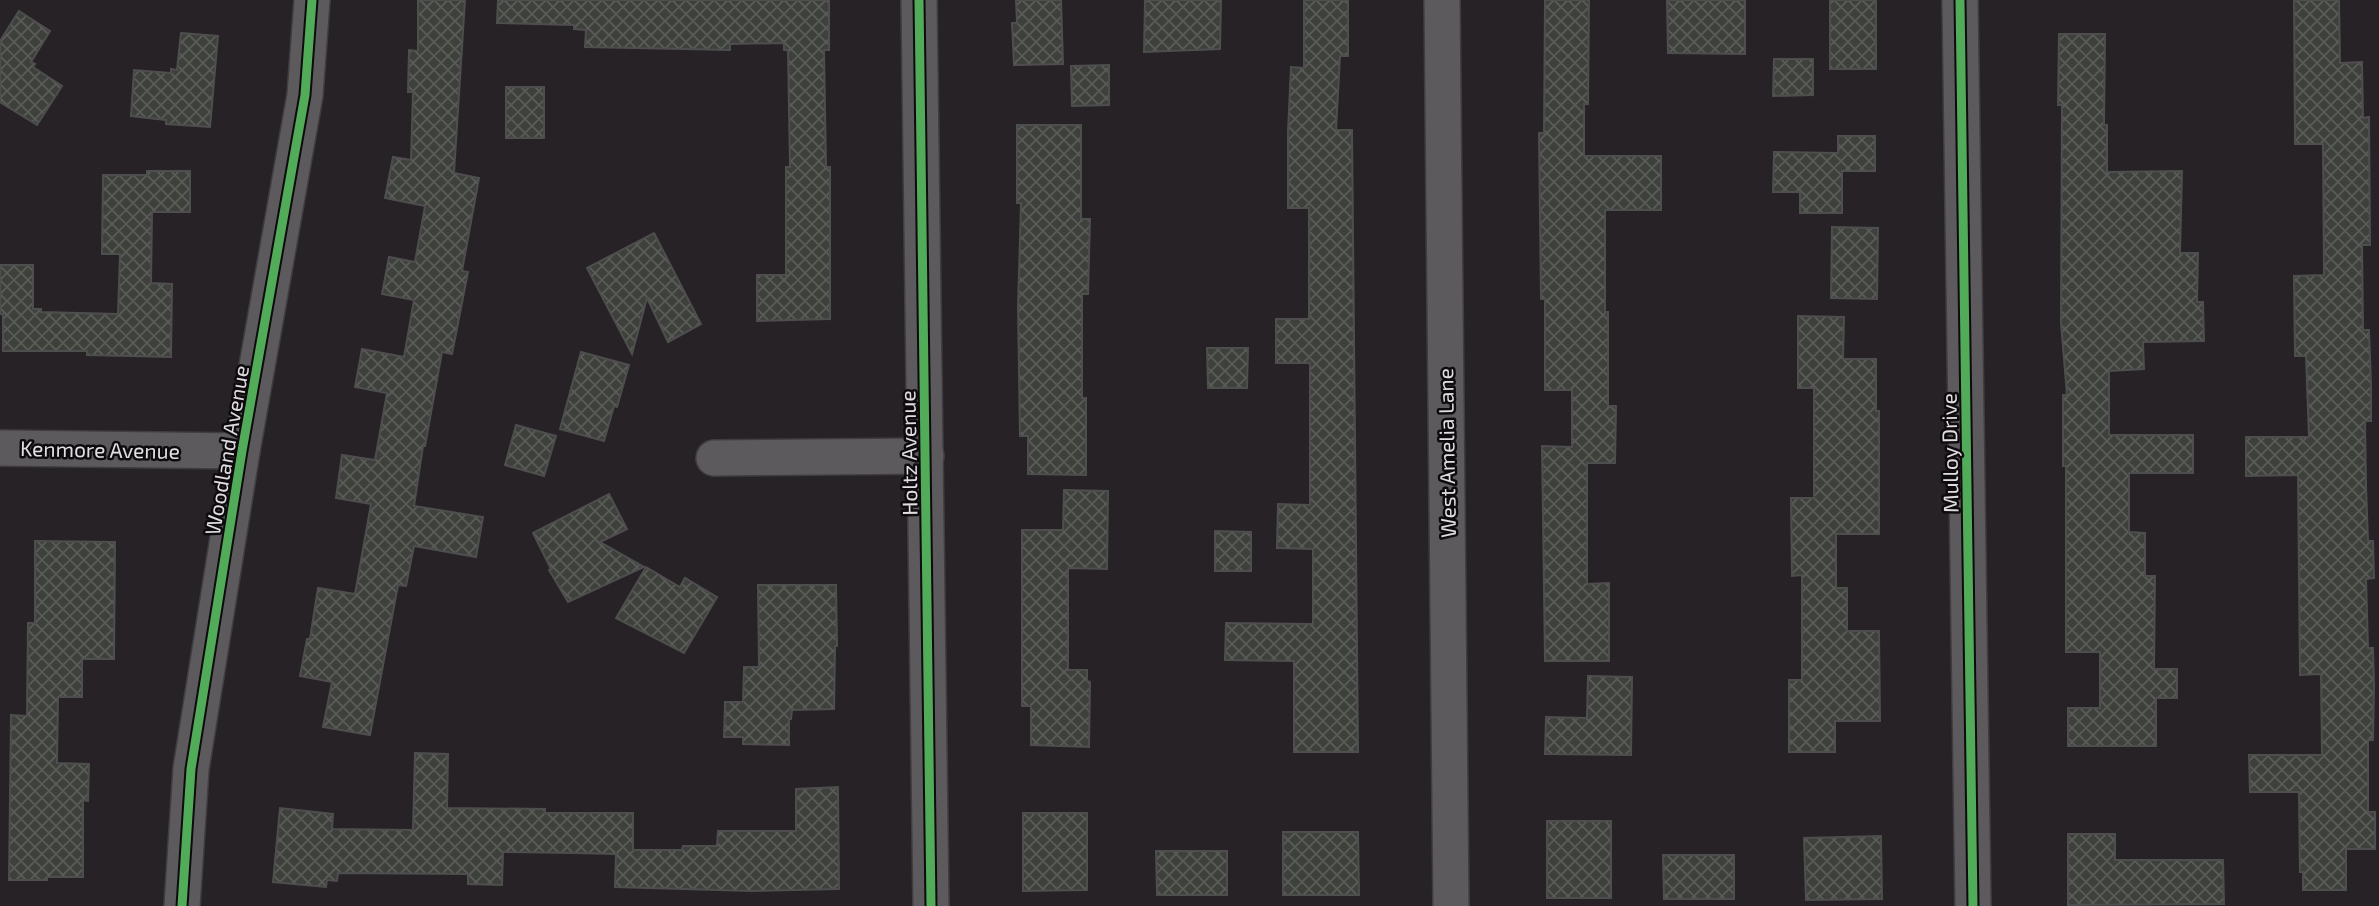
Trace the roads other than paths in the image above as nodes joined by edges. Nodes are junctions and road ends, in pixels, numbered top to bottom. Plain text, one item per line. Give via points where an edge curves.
1 (312, 0) edge
2 (919, 0) edge
3 (1442, 0) edge
4 (1960, 0) edge
5 (0, 448) edge
6 (242, 451) junction
7 (926, 456) junction
8 (715, 458) dead end
9 (182, 906) edge
10 (931, 906) edge
11 (1451, 906) edge
12 (1973, 906) edge

1 - 6 street, Woodland Avenue via 305,95
2 - 7 street, Holtz Avenue
3 - 11 street, West Amelia Lane
4 - 12 street, Mulloy Drive
5 - 6 street, Kenmore Avenue
6 - 9 street, Woodland Avenue via 191,769
7 - 8 street, Holtz Avenue
7 - 10 street, Holtz Avenue

